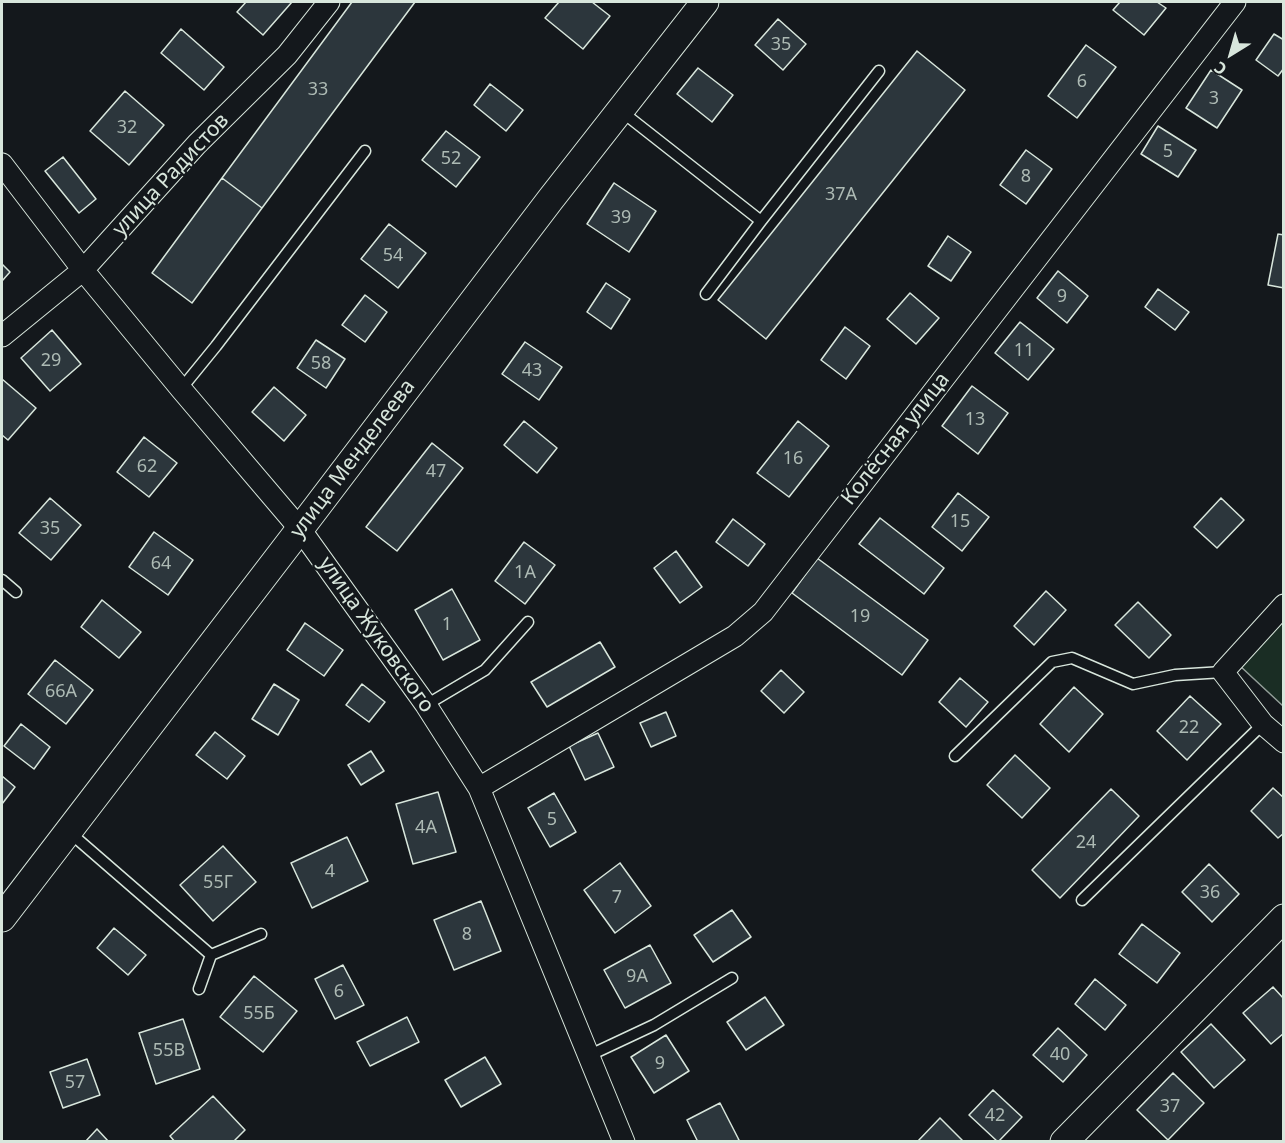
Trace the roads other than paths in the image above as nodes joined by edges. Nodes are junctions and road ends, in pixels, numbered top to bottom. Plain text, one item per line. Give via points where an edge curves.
1 (328, 2) edge
2 (705, 2) edge
3 (1234, 2) edge
4 (879, 71) dead end
5 (621, 111) junction
6 (364, 152) dead end
7 (2, 164) edge
8 (761, 221) junction
9 (83, 270) junction
10 (705, 294) dead end
11 (2, 336) edge
12 (181, 389) junction
13 (300, 529) junction
14 (2, 580) edge
15 (16, 592) dead end
16 (1284, 605) edge
17 (528, 622) dead end
18 (1223, 672) junction
19 (426, 705) junction
20 (1263, 724) junction
21 (1284, 742) edge
22 (955, 756) dead end
23 (479, 788) junction
24 (68, 830) junction
25 (1082, 900) dead end
26 (2, 918) edge
27 (1284, 918) edge
28 (261, 934) dead end
29 (211, 955) junction
30 (732, 978) dead end
31 (199, 989) dead end
32 (588, 1056) junction
33 (624, 1142) edge
34 (1064, 1142) edge

1 - 9 street, улица Радистов via 287,55 197,144
2 - 5 street, улица Менделеева
3 - 23 street, Колёсная улица via 763,612 735,636
4 - 8 lane
5 - 8 lane
5 - 13 street, улица Менделеева
6 - 12 lane
7 - 9 street, улица Жуковского
8 - 10 lane
9 - 11 street, улица Радистов
9 - 12 street, улица Жуковского
12 - 13 street, улица Жуковского
13 - 19 street, улица Жуковского
13 - 24 street, улица Менделеева
14 - 15 lane
16 - 18 street
17 - 19 lane via 485,670
18 - 20 street
18 - 22 lane via 1175,675 1133,684 1072,658 1052,662
19 - 23 street, улица Жуковского
20 - 21 street
20 - 25 lane
23 - 32 street, улица Жуковского
24 - 26 street, улица Менделеева
24 - 29 lane
27 - 34 street
28 - 29 lane
29 - 31 lane
30 - 32 lane via 654,1025
32 - 33 street, улица Жуковского

